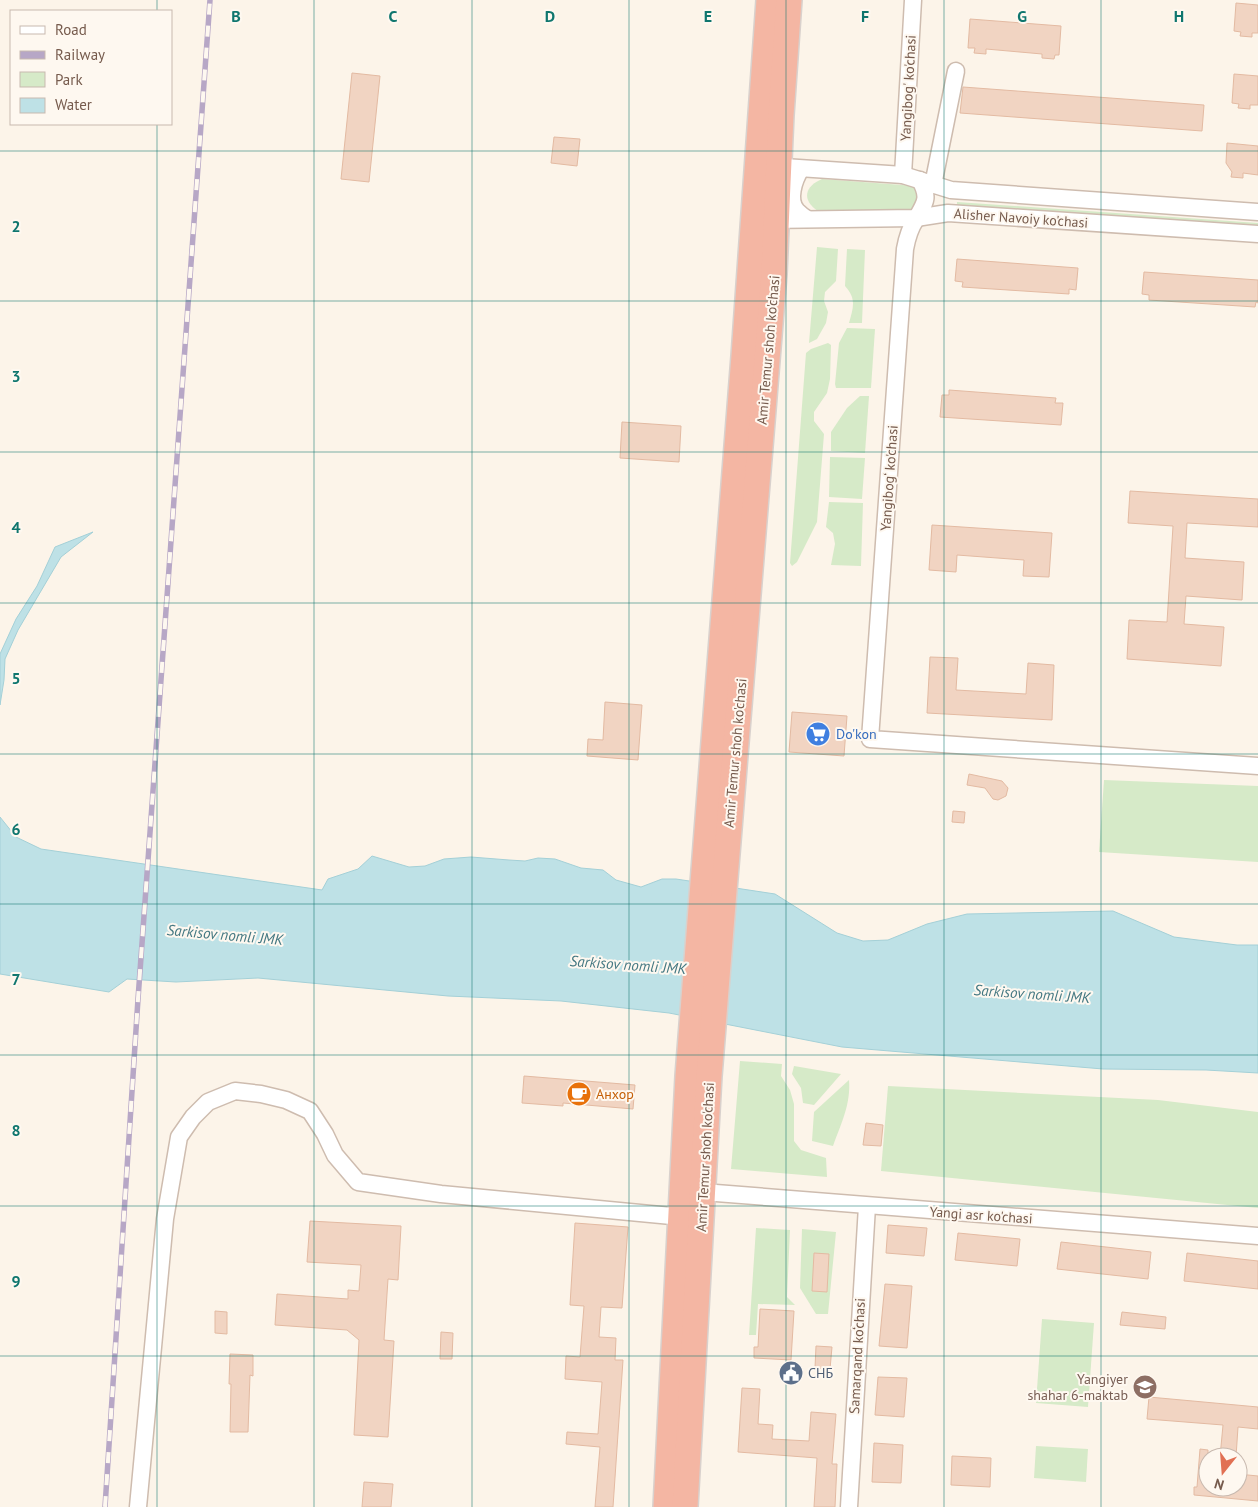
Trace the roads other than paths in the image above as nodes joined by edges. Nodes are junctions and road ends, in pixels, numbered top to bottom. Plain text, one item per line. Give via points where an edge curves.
1 (769, 0) edge
2 (789, 0) edge
3 (913, 0) edge
4 (956, 71) dead end
5 (779, 167) junction
6 (903, 175) junction
7 (926, 183) junction
8 (1258, 212) edge
9 (916, 218) junction
10 (807, 219) junction
11 (765, 221) junction
12 (1258, 234) edge
13 (1258, 766) edge
14 (698, 1076) junction
15 (703, 1192) junction
16 (867, 1206) junction
17 (682, 1217) junction
18 (1258, 1236) edge
19 (138, 1507) edge
20 (666, 1507) edge
21 (685, 1507) edge
22 (848, 1507) edge

1 - 5 highway, Amir Temur shoh ko'chasi
2 - 5 highway, Amir Temur shoh ko'chasi
3 - 6 street, Yangibog' ko'chasi
4 - 7 street
5 - 6 street, Alisher Navoiy ko'chasi
5 - 10 street via 795,178 793,204
5 - 11 highway, Amir Temur shoh ko'chasi
6 - 7 street, Alisher Navoiy ko'chasi
7 - 8 street, Alisher Navoiy ko'chasi via 951,190
7 - 9 street, Yangibog‘ ko'chasi via 922,211
9 - 10 street, Alisher Navoiy ko'chasi
9 - 12 street, Alisher Navoiy ko'chasi via 948,213
9 - 13 street, Yangibog‘ ko'chasi via 905,249 870,739
10 - 11 street, Alisher Navoiy ko'chasi
11 - 14 highway, Amir Temur shoh ko'chasi via 773,284 716,845
14 - 15 highway, Amir Temur shoh ko'chasi
14 - 17 highway, Amir Temur shoh ko'chasi
15 - 16 street, Yangi asr ko'chasi
15 - 21 highway, Amir Temur shoh ko'chasi
16 - 18 street, Yangi asr ko'chasi
16 - 22 street, Samarqand ko‘chasi
17 - 19 street via 441,1194 358,1182 335,1155 310,1111 286,1100 235,1091 208,1102 192,1117 179,1137 171,1183
17 - 20 highway, Amir Temur shoh ko'chasi

